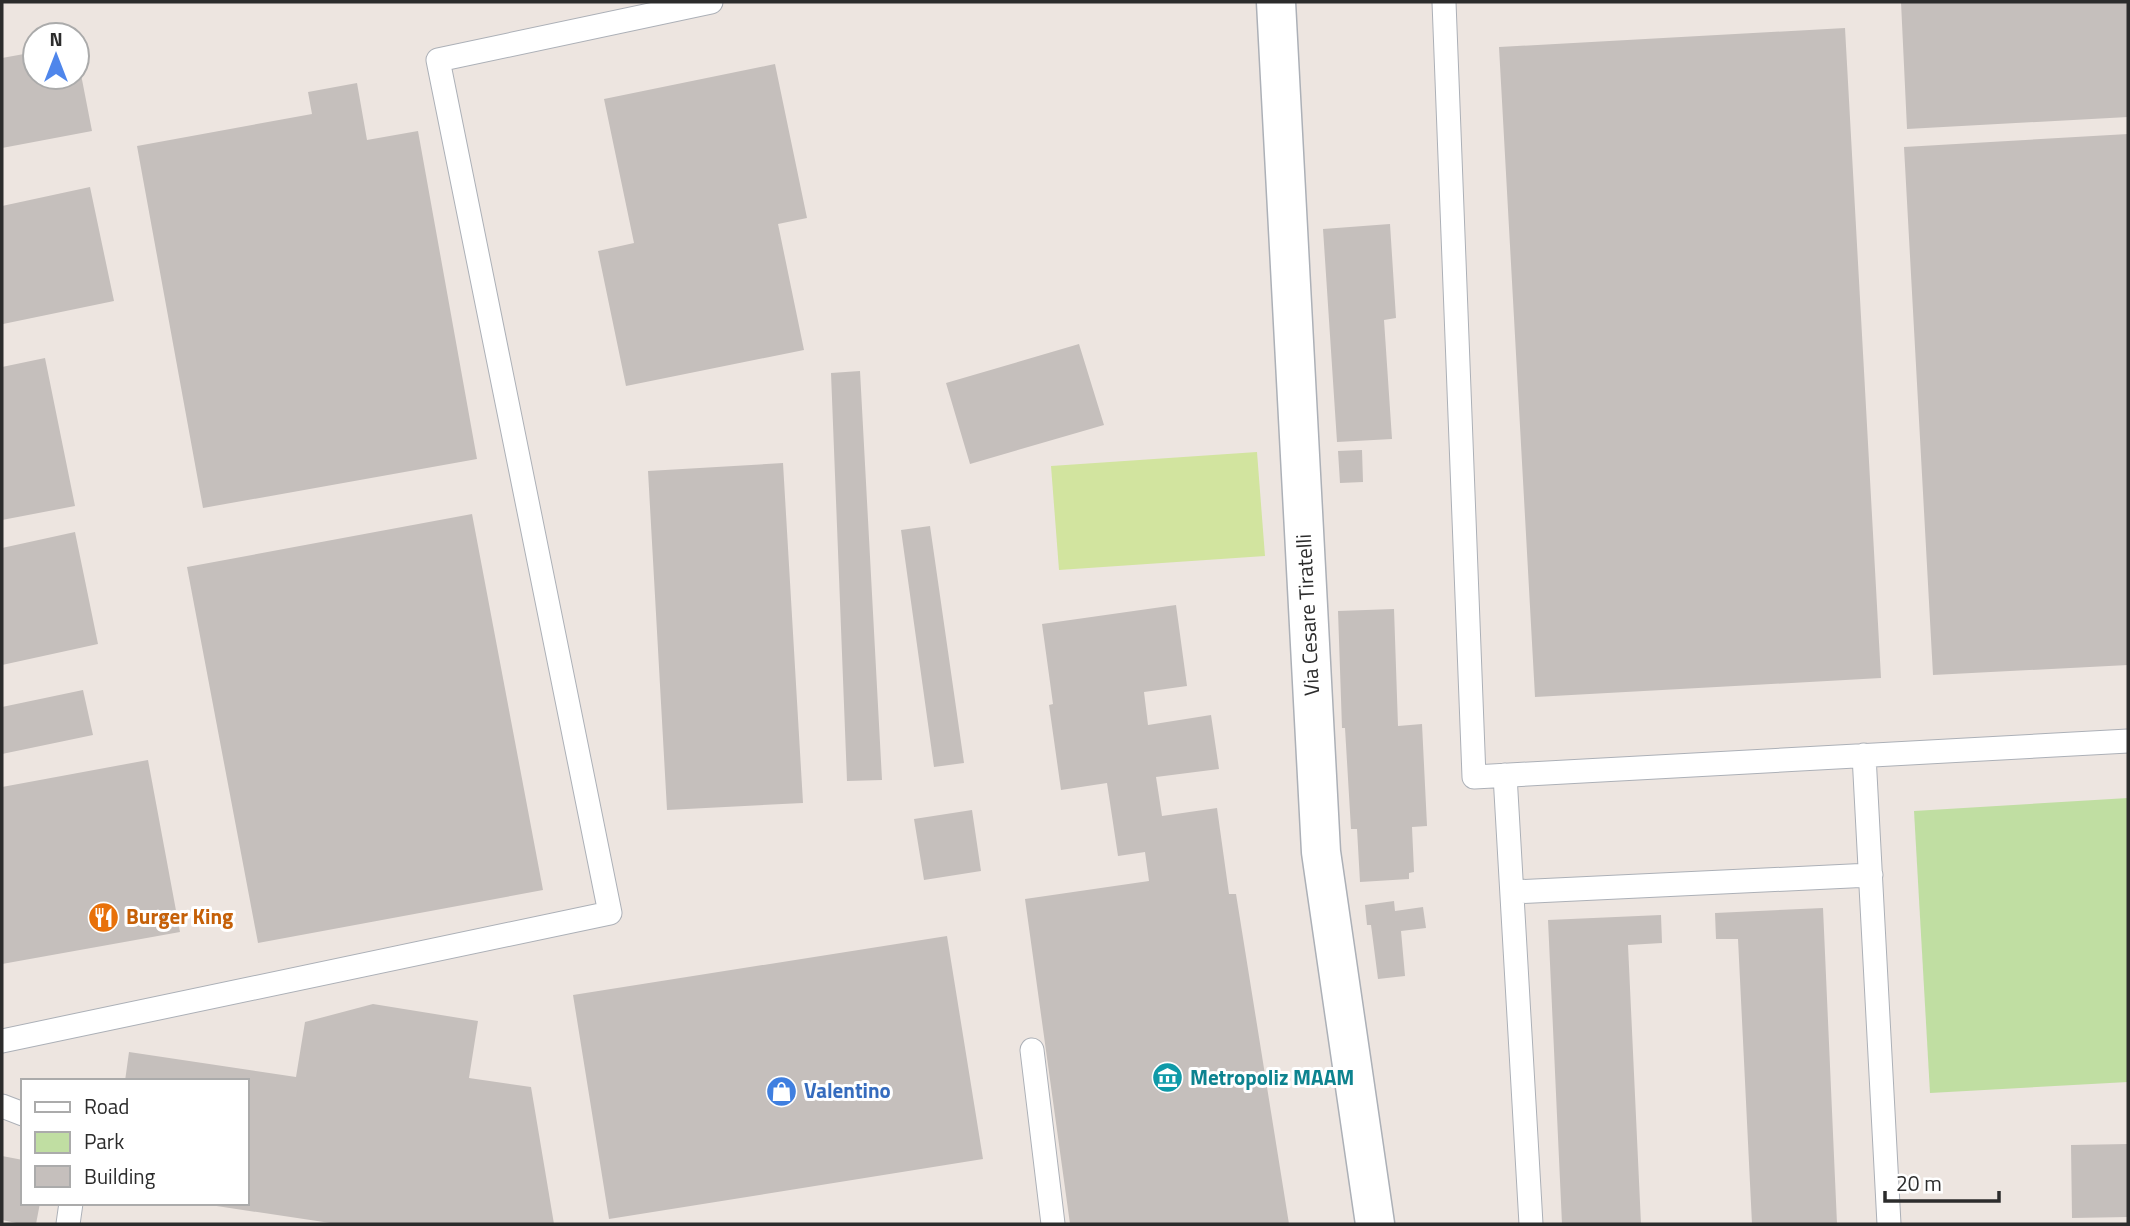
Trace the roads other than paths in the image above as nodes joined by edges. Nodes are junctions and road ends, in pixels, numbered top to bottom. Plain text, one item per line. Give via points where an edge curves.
1 (711, 2) edge
2 (1276, 2) edge
3 (1444, 2) edge
4 (2128, 741) edge
5 (1864, 755) junction
6 (1506, 775) junction
7 (1871, 875) junction
8 (1512, 892) junction
9 (2, 1041) edge
10 (1032, 1050) dead end
11 (2, 1107) edge
12 (21, 1113) edge
13 (71, 1205) edge
14 (68, 1224) edge
15 (1053, 1224) edge
16 (1375, 1224) edge
17 (1531, 1224) edge
18 (1889, 1224) edge

1 - 9 lane via 438,60 610,913
2 - 16 street, Via Cesare Tiratelli via 1321,852
3 - 6 lane via 1474,777
4 - 5 lane
5 - 6 lane
5 - 7 lane
6 - 8 lane
7 - 8 lane
7 - 18 lane
8 - 17 lane
10 - 15 lane
11 - 12 lane
13 - 14 lane

